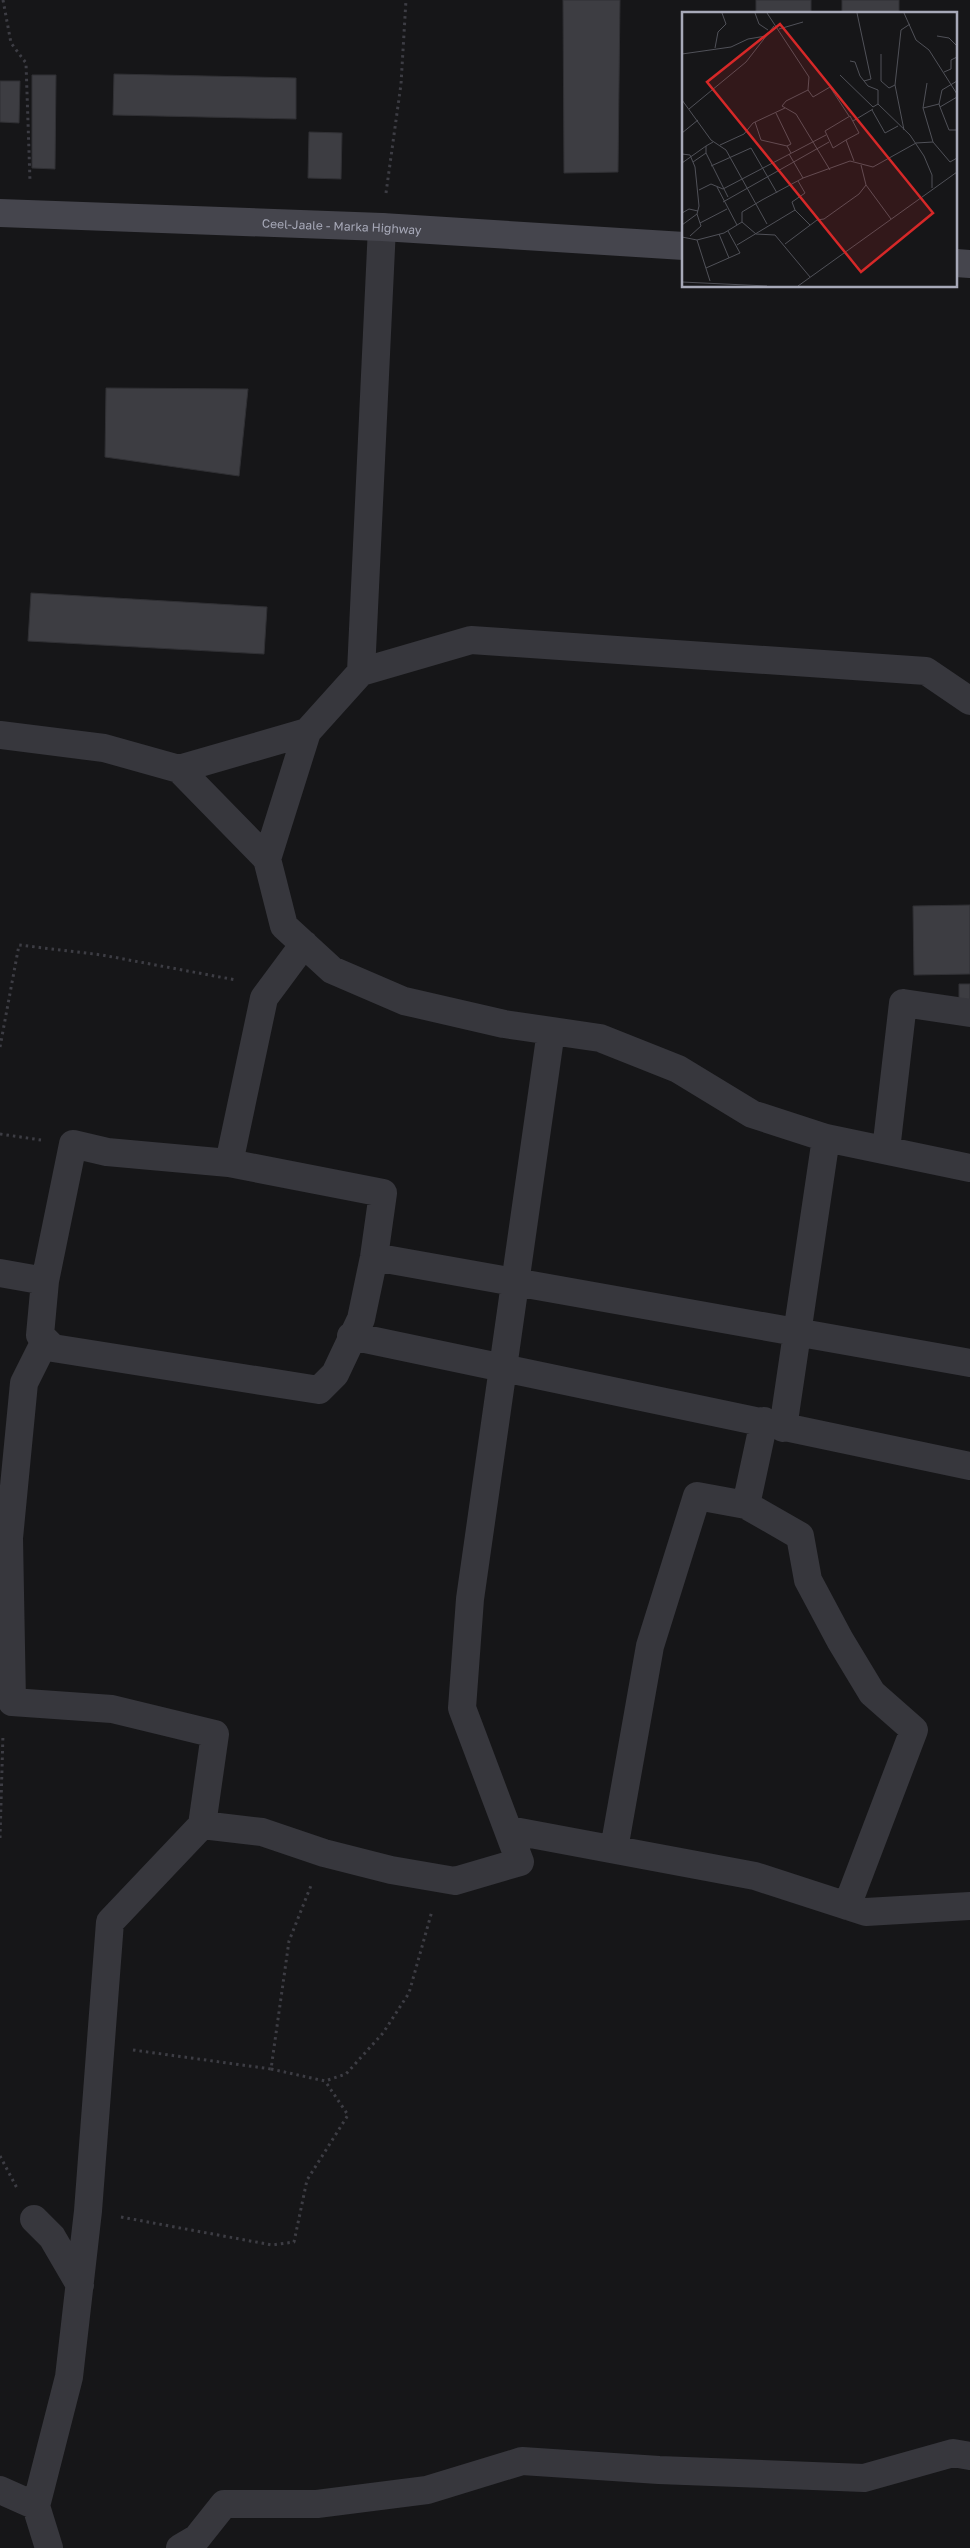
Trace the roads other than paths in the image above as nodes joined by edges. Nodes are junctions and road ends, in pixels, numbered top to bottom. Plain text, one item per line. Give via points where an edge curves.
1 (0, 213) edge
2 (382, 227) junction
3 (682, 246) edge
4 (361, 672) junction
5 (970, 701) edge
6 (307, 732) junction
7 (0, 735) edge
8 (179, 769) junction
9 (267, 860) junction
10 (304, 944) junction
11 (970, 1013) edge
12 (551, 1031) junction
13 (826, 1138) junction
14 (886, 1150) junction
15 (229, 1163) junction
16 (970, 1168) edge
17 (374, 1257) junction
18 (0, 1273) edge
19 (45, 1281) junction
20 (515, 1284) junction
21 (796, 1332) junction
22 (351, 1336) junction
23 (45, 1341) junction
24 (970, 1363) edge
25 (502, 1368) junction
26 (773, 1424) junction
27 (970, 1466) edge
28 (746, 1505) junction
29 (202, 1825) junction
30 (509, 1830) junction
31 (614, 1848) junction
32 (847, 1906) junction
33 (970, 1906) edge
34 (34, 2219) dead end
35 (80, 2285) junction
36 (970, 2456) edge
37 (0, 2490) edge
38 (36, 2506) junction
39 (197, 2545) edge
40 (49, 2548) edge

1 - 2 street, Ceel-Jaale - Marka Highway
2 - 3 street, Ceel-Jaale - Marka Highway
2 - 4 street
4 - 5 street via 471,640 926,671
4 - 6 street
6 - 8 street
6 - 9 street
7 - 8 street via 104,748
8 - 9 street
9 - 10 street via 284,926
10 - 12 street via 332,970 404,1001 504,1024
10 - 15 street via 264,998
11 - 14 street via 903,1003
12 - 13 street via 600,1038 678,1069 752,1114
12 - 20 street
13 - 14 street
13 - 21 street
14 - 16 street
15 - 17 street via 383,1193
15 - 19 street via 107,1152 73,1144
17 - 20 street
17 - 22 street via 361,1319
18 - 19 street
19 - 23 street via 40,1335
20 - 21 street
20 - 25 street
21 - 24 street
21 - 26 street
22 - 23 street via 335,1374 320,1390 53,1348
22 - 25 street
23 - 29 street via 24,1383 9,1538 12,1702 112,1709 215,1734
25 - 26 street
25 - 30 street via 470,1599 462,1708
26 - 27 street
26 - 28 street
28 - 31 street via 697,1496 650,1646
28 - 32 street via 800,1536 808,1580 840,1640 872,1693 914,1730
29 - 30 street via 262,1832 324,1853 391,1870 455,1881 520,1862
29 - 35 street via 110,1922
30 - 31 street
31 - 32 street via 755,1876
32 - 33 street via 866,1912
34 - 35 street via 52,2238
35 - 38 street via 70,2377
36 - 39 street via 953,2453 864,2478 522,2461 427,2490 317,2504 224,2504
37 - 38 street
38 - 40 street

